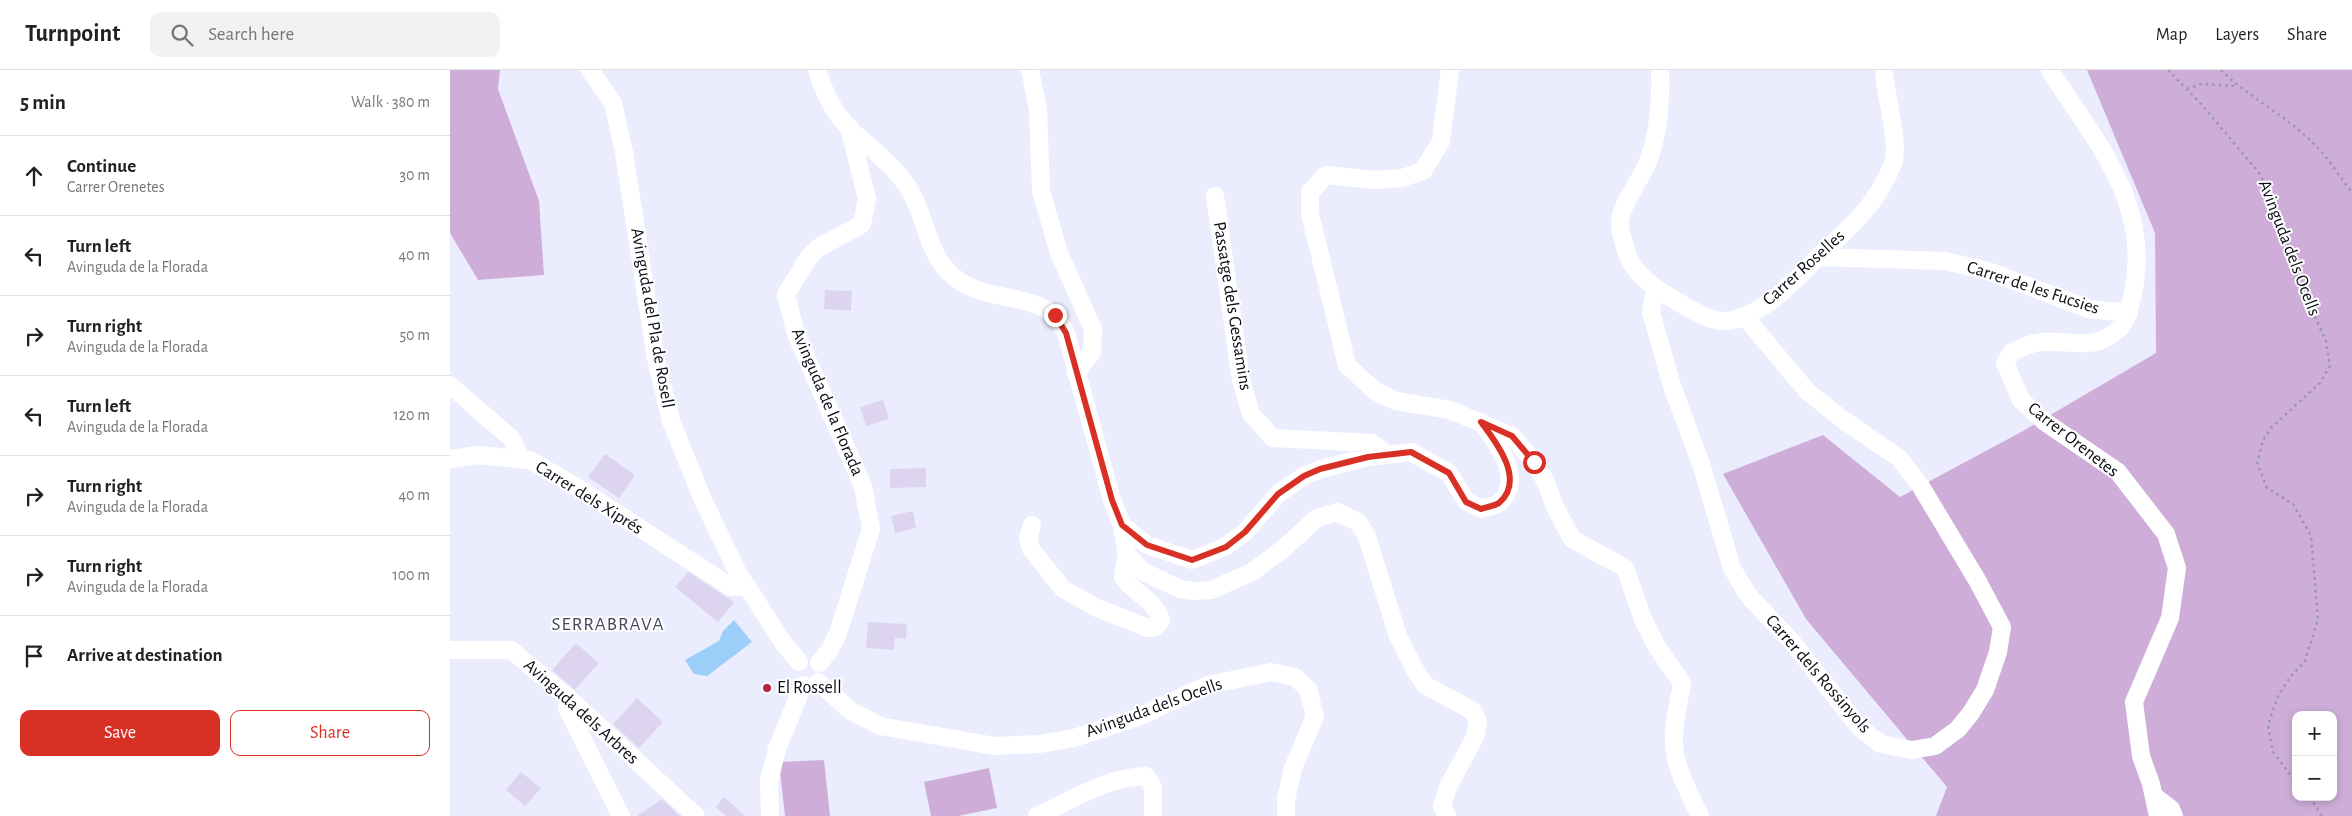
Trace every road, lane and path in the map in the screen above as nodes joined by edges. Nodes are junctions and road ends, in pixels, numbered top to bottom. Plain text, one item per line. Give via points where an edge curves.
1 (816, 70) edge
2 (1030, 70) edge
3 (1450, 70) edge
4 (1660, 70) edge
5 (1884, 70) edge
6 (2050, 70) edge
7 (2168, 70) edge
8 (2221, 70) edge
9 (599, 74) edge
10 (2240, 86) junction
11 (2187, 89) junction
12 (849, 128) junction
13 (2352, 192) edge
14 (1215, 196) dead end
15 (1818, 257) junction
16 (1655, 288) junction
17 (2129, 313) junction
18 (1744, 316) junction
19 (1076, 373) junction
20 (450, 385) edge
21 (1481, 422) junction
22 (1388, 455) junction
23 (450, 460) edge
24 (522, 460) junction
25 (1032, 525) dead end
26 (1122, 525) junction
27 (1127, 555) junction
28 (747, 586) junction
29 (450, 650) edge
30 (799, 662) junction
31 (819, 664) junction
32 (810, 684) junction
33 (572, 701) junction
34 (2292, 777) edge
35 (2154, 796) junction
36 (2313, 801) edge
37 (621, 816) edge
38 (696, 816) edge
39 (770, 816) edge
40 (1037, 816) edge
41 (1153, 816) edge
42 (1286, 816) edge
43 (1447, 816) edge
44 (1700, 816) edge
45 (2158, 816) edge
46 (2174, 816) edge
47 (2322, 816) edge

1 - 12 street via 828,99
2 - 19 street via 1038,109 1042,191 1060,253 1093,328 1092,352
3 - 21 street via 1441,141 1423,171 1402,178 1375,180 1326,175 1310,192 1310,214 1348,365 1375,390 1396,401 1450,410
4 - 16 street, Carrer Roselles via 1660,106 1651,154 1645,173 1620,221 1625,249 1634,270
5 - 15 street, Carrer Roselles via 1884,88 1894,134 1894,161 1871,204
6 - 17 street, Carrer Orenetes via 2118,174 2128,204 2136,240 2136,276
7 - 11 path
8 - 10 path
9 - 28 street, Avinguda del Pla de Rosell via 613,103 624,152 656,359 671,421 703,500
10 - 11 path via 2202,84
10 - 13 path via 2318,147
11 - 34 path, Avinguda dels Ocells via 2260,174 2285,228 2291,264 2326,341 2330,366 2320,383 2272,426 2263,440 2257,463 2267,488 2293,504 2311,536 2318,619 2305,661 2278,696 2268,725 2273,752
12 - 19 street via 891,166 911,192 937,259 947,272 978,291 1036,304 1055,315 1066,333
12 - 31 street, Avinguda de la Florada via 867,199 862,224 809,256 786,294 796,334 863,486 871,529 838,633
14 - 22 street, Passatge dels Gessamins via 1241,380 1251,414 1273,438 1372,443
15 - 17 street, Carrer de les Fucsies via 1945,261 1988,271 2089,309
15 - 18 street, Carrer Roselles via 1773,299
16 - 18 street, Carrer Roselles via 1694,311 1722,321
16 - 18 street, Carrer dels Rossinyols via 1651,312 1672,386 1701,464 1732,568 1748,595 1794,642 1860,728 1881,744 1912,750 1935,746 1958,730 1985,690 1998,652 2002,626 1920,485 1899,458 1807,392
17 - 35 street, Carrer Orenetes via 2123,327 2106,339 2081,343 2037,342 2012,352 2005,363 2021,400 2045,422 2118,472 2166,534 2177,568 2170,618 2134,702 2141,756
19 - 26 street
20 - 24 street, Carrer dels Xiprés via 511,438
21 - 22 street via 1507,461 1510,477 1506,494 1498,504 1481,509 1466,502 1449,473 1411,452
21 - 44 street via 1512,436 1534,462 1572,539 1625,568 1643,619 1682,683 1675,717 1674,744 1678,764
22 - 26 street via 1368,457 1304,476 1278,494 1245,532 1226,547 1192,560 1147,545
23 - 24 street via 477,455
24 - 28 street, Carrer dels Xiprés via 530,460 578,488 731,587
25 - 27 street via 1028,538 1031,549 1062,589 1096,608 1148,628 1155,627 1161,620 1158,609 1129,586 1123,577
26 - 27 street
27 - 43 street via 1142,571 1180,589 1211,590 1252,572 1317,518 1337,512 1358,522 1367,537 1398,636 1414,668 1425,685 1473,711 1478,721 1476,737 1448,787 1442,806
28 - 30 street, Avinguda del Pla de Rosell
29 - 33 street, Avinguda dels Arbres via 511,650
30 - 31 street via 808,658
30 - 32 street via 794,671 795,677
31 - 32 street via 822,675
32 - 39 street via 777,749 769,781
32 - 42 street, Avinguda dels Ocells via 880,726 995,746 1040,744 1074,738 1138,717 1208,685 1271,672 1295,677 1308,689 1315,716 1293,768
33 - 37 street via 567,708
33 - 38 street, Avinguda dels Arbres
35 - 45 street, Carrer Orenetes
35 - 46 street via 2171,809
36 - 47 path
40 - 41 street via 1102,784 1124,777 1146,776 1153,787

